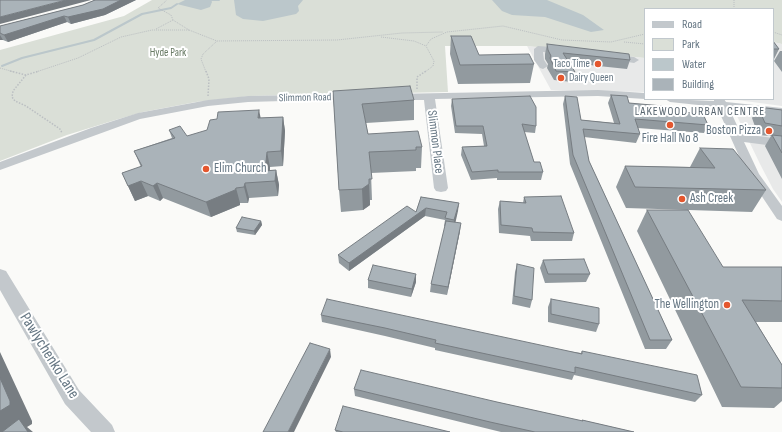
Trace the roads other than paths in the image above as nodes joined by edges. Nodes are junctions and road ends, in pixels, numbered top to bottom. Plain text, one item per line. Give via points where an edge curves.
1 (574, 52) edge
2 (604, 56) edge
3 (634, 60) dead end
4 (543, 66) dead end
5 (423, 96) junction
6 (644, 96) edge
7 (362, 97) edge
8 (383, 97) edge
9 (687, 100) edge
10 (720, 102) edge
11 (782, 111) edge
12 (736, 137) junction
13 (782, 143) edge
14 (0, 166) edge
15 (441, 188) dead end
16 (766, 195) junction
17 (782, 196) edge
18 (782, 216) edge
19 (0, 275) edge
20 (104, 432) edge

1 - 4 street via 538,49 539,60
2 - 3 street
5 - 6 street via 598,93
5 - 8 street
5 - 15 street, Slimmon Place
7 - 14 street, Slimmon Road via 208,102 138,116
9 - 10 street
10 - 11 street
10 - 12 street
12 - 13 street
12 - 16 street
16 - 17 street
16 - 18 street
19 - 20 street, Pawlychenko Lane via 72,397

